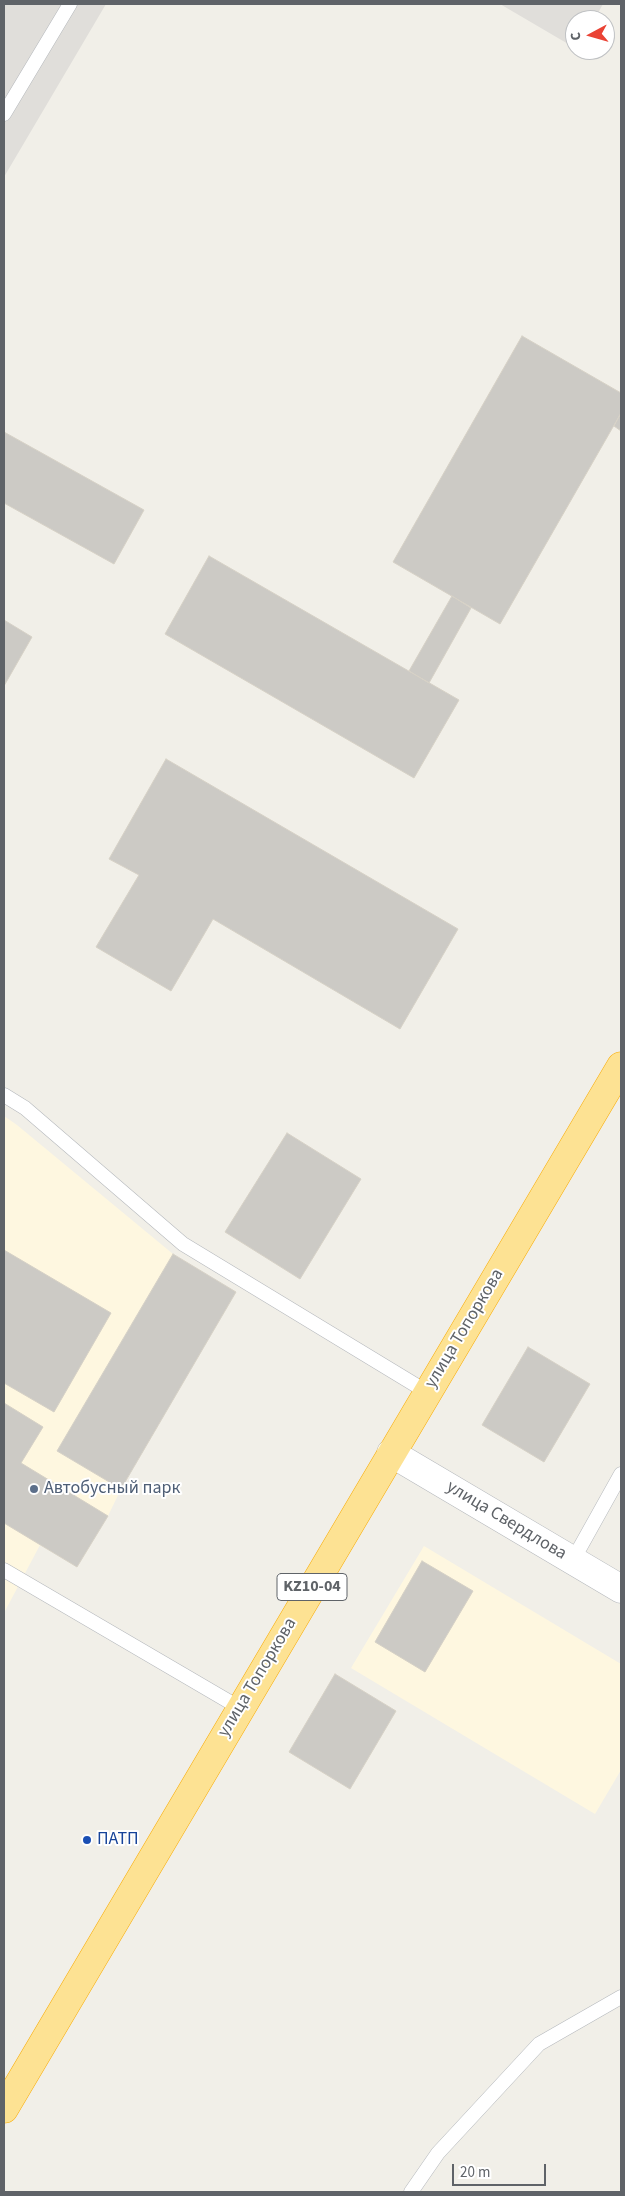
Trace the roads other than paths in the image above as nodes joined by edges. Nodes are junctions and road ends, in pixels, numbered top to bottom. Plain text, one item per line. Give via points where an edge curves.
1 (70, 4) edge
2 (4, 114) edge
3 (621, 1066) edge
4 (4, 1095) edge
5 (427, 1392) junction
6 (391, 1453) junction
7 (621, 1474) edge
8 (573, 1560) junction
9 (4, 1570) edge
10 (621, 1589) edge
11 (240, 1708) junction
12 (621, 1997) edge
13 (4, 2109) edge
14 (411, 2192) edge

1 - 2 lane
3 - 5 highway, улица Топоркова / KZ10-04
4 - 5 lane via 25,1108 183,1244
5 - 6 highway, улица Топоркова / KZ10-04
6 - 8 street, улица Свердлова
6 - 11 highway, улица Топоркова / KZ10-04
7 - 8 lane
8 - 10 street, улица Свердлова
9 - 11 lane
11 - 13 highway, улица Топоркова / KZ10-04
12 - 14 lane via 539,2044 438,2153

